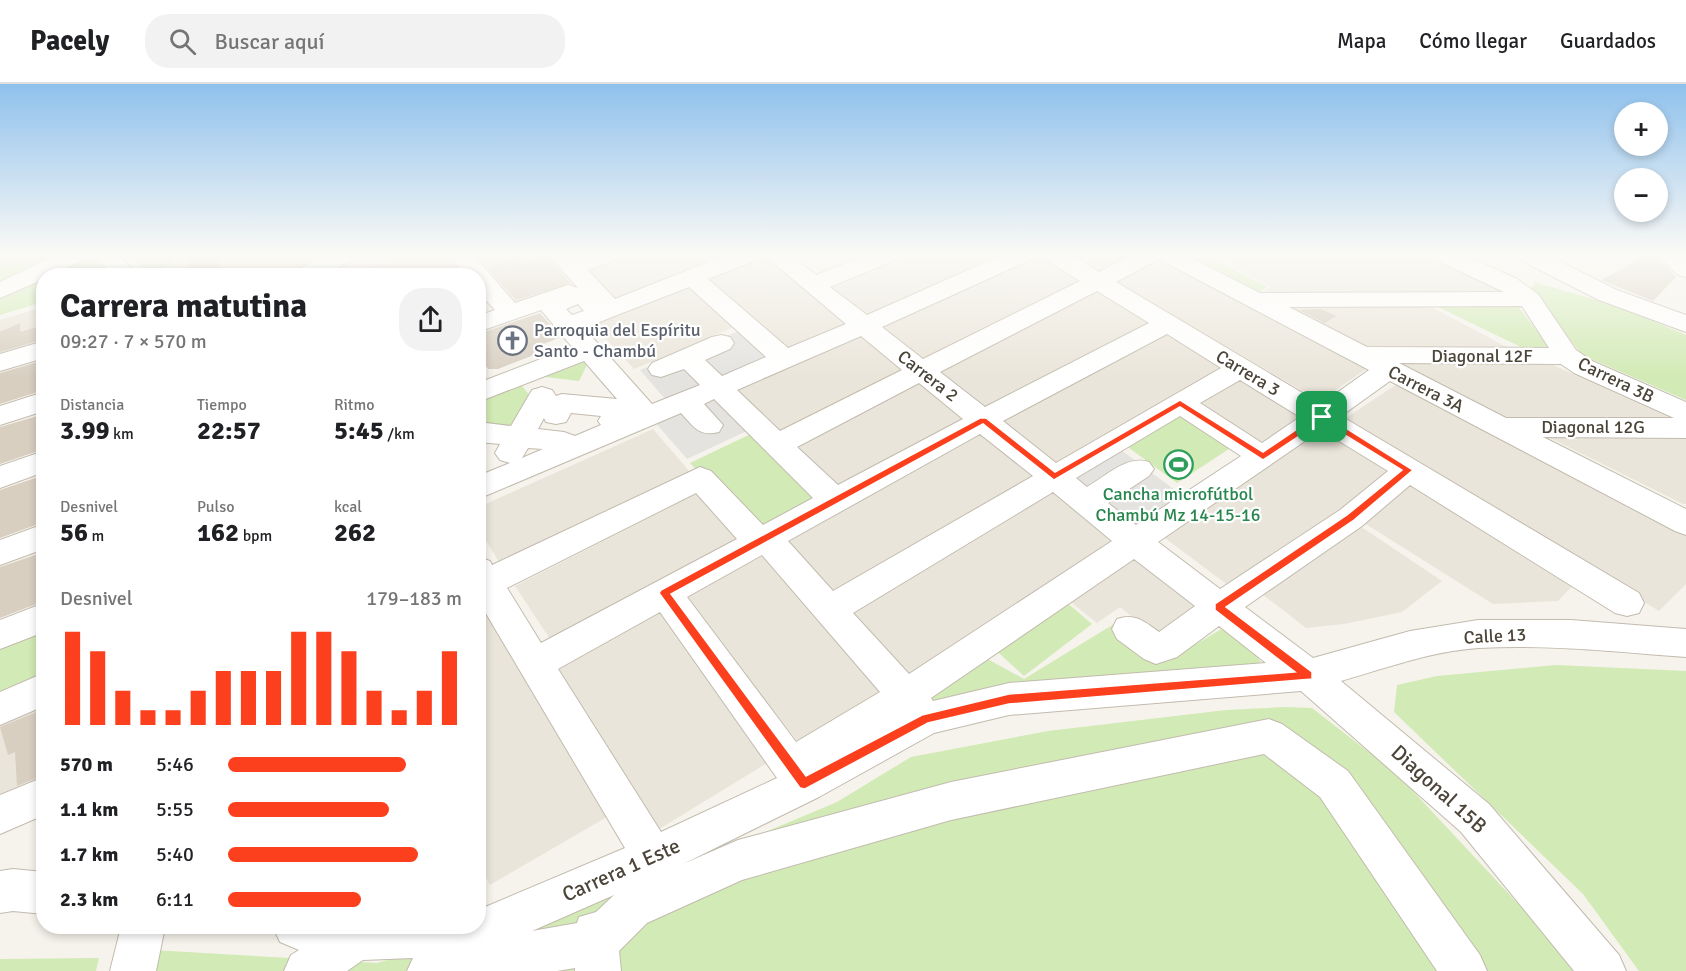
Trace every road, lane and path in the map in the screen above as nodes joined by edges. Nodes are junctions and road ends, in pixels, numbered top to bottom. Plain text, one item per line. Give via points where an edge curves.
1 (494, 295) edge
2 (536, 295) edge
3 (598, 295) edge
4 (645, 295) edge
5 (713, 295) edge
6 (826, 295) edge
7 (932, 295) edge
8 (1069, 295) edge
9 (1120, 295) edge
10 (1243, 295) edge
11 (1524, 295) edge
12 (1609, 295) edge
13 (1529, 299) junction
14 (1252, 300) junction
15 (511, 313) junction
16 (1684, 321) edge
17 (486, 322) edge
18 (1167, 324) junction
19 (864, 326) junction
20 (721, 343) dead end
21 (36, 352) edge
22 (1360, 355) junction
23 (1568, 356) junction
24 (688, 358) junction
25 (784, 359) junction
26 (0, 363) edge
27 (555, 364) junction
28 (1240, 368) junction
29 (661, 369) dead end
30 (1388, 370) junction
31 (921, 371) junction
32 (718, 388) junction
33 (486, 390) edge
34 (685, 401) junction
35 (1180, 403) junction
36 (36, 404) edge
37 (599, 406) junction
38 (636, 410) junction
39 (1686, 412) edge
40 (0, 416) edge
41 (1322, 417) junction
42 (983, 420) junction
43 (709, 425) dead end
44 (1500, 426) junction
45 (1686, 428) edge
46 (486, 433) edge
47 (519, 437) junction
48 (575, 437) junction
49 (776, 445) junction
50 (1263, 457) junction
51 (36, 464) edge
52 (1138, 469) dead end
53 (1408, 470) junction
54 (0, 477) edge
55 (1054, 477) junction
56 (486, 479) edge
57 (835, 501) junction
58 (1086, 502) junction
59 (1653, 506) junction
60 (1686, 507) edge
61 (1686, 523) edge
62 (36, 539) edge
63 (762, 540) junction
64 (1136, 542) junction
65 (0, 553) edge
66 (486, 578) edge
67 (486, 588) edge
68 (664, 593) junction
69 (1627, 603) dead end
70 (1219, 607) junction
71 (829, 610) junction
72 (36, 620) edge
73 (1129, 629) dead end
74 (0, 636) edge
75 (1686, 643) edge
76 (536, 663) junction
77 (1308, 675) junction
78 (36, 693) edge
79 (915, 707) junction
80 (0, 709) edge
81 (798, 775) junction
82 (36, 799) edge
83 (0, 815) edge
84 (652, 857) junction
85 (0, 892) edge
86 (36, 892) edge
87 (595, 928) edge
88 (486, 933) edge
89 (141, 934) edge
90 (335, 934) edge
91 (474, 934) edge
92 (357, 938) junction
93 (133, 971) edge
94 (307, 971) edge
95 (430, 971) edge
96 (1464, 971) edge
97 (1603, 971) edge

1 - 15 street
2 - 15 street
3 - 4 street via 611,309
5 - 25 street
6 - 19 street, Carrera 2
7 - 19 street
8 - 31 street
9 - 18 street, Carrera 3
10 - 14 street, Carrera 3A
11 - 13 street, Carrera 3B
12 - 16 street
13 - 14 street
13 - 23 street, Carrera 3B
14 - 22 street, Carrera 3A
15 - 17 street
18 - 28 street, Carrera 3
18 - 42 street
19 - 25 street
19 - 31 street, Carrera 2
20 - 24 street
21 - 26 street
22 - 23 street, Diagonal 12F
22 - 30 street, Carrera 3A
23 - 39 street, Carrera 3B via 1583,367
24 - 29 street
24 - 32 street
25 - 32 street
27 - 33 street
27 - 37 street
27 - 38 street via 640,408
27 - 47 street
27 - 48 street
28 - 35 street
28 - 41 street, Carrera 3
30 - 41 street
30 - 44 street, Carrera 3A
31 - 42 street, Carrera 2
31 - 49 street
32 - 34 street
32 - 49 street
34 - 43 street
34 - 56 street
35 - 50 street
35 - 55 street
36 - 40 street
37 - 38 street
37 - 48 street
38 - 48 street
41 - 50 street
41 - 53 street, Carrera 3
42 - 55 street, Carrera 2
42 - 57 street
44 - 45 street, Diagonal 12G
44 - 59 street, Carrera 3A
46 - 47 street
47 - 48 street
47 - 56 street
48 - 56 street
49 - 57 street
50 - 64 street
51 - 54 street
52 - 58 street
53 - 69 street, Carrera 3
53 - 70 street via 1351,518
55 - 58 street, Carrera 2
55 - 71 street
57 - 63 street
58 - 64 street, Carrera 2
59 - 60 street
59 - 61 street, Carrera 3A
62 - 65 street
63 - 66 street via 700,477
63 - 68 street
63 - 71 street
64 - 70 street, Carrera 2
64 - 79 street
67 - 76 street
68 - 76 street
68 - 81 street
70 - 73 street via 1159,650
70 - 77 street, Carrera 2
71 - 79 street
72 - 74 street
75 - 77 street, Calle 13 via 1572,634 1478,634 1410,646
76 - 84 street
77 - 79 street, Calle 13
77 - 97 street, Diagonal 15B via 1475,818
78 - 80 street
79 - 81 street, Carrera 1 Este
81 - 84 street, Carrera 1 Este
82 - 83 street
84 - 87 street, Carrera 1 Este
85 - 86 street
87 - 88 street, Carrera 1 Este
87 - 95 street
87 - 96 street via 738,861 951,801 1269,736 1334,784
89 - 93 street
90 - 92 street, Carrera 1 Este
91 - 92 street, Carrera 1 Este
92 - 94 street

